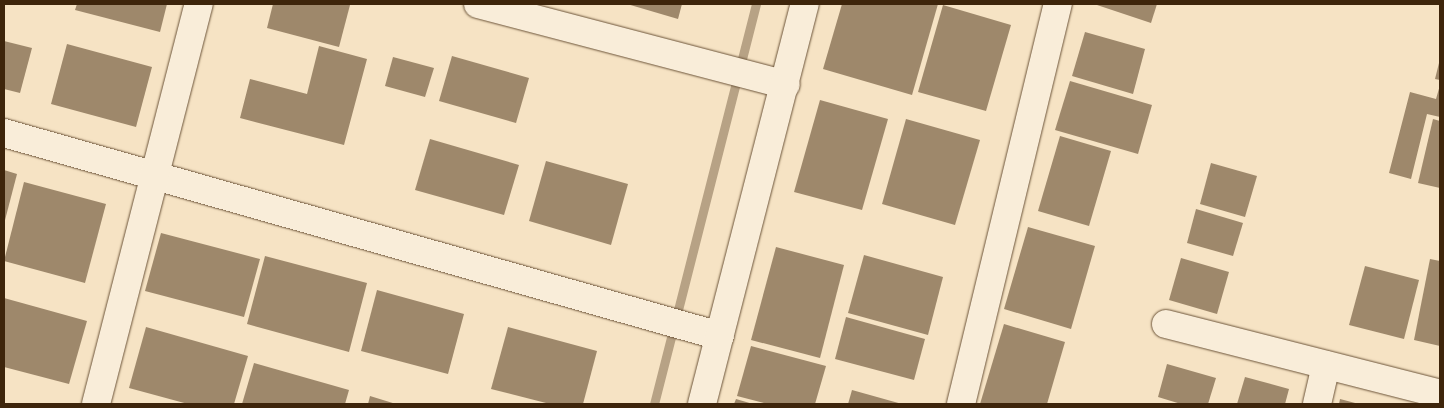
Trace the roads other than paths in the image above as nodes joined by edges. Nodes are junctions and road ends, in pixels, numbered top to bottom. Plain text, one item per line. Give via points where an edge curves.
1 (199, 4) edge
2 (478, 4) edge
3 (805, 4) edge
4 (1058, 4) edge
5 (786, 85) junction
6 (4, 133) edge
7 (153, 176) junction
8 (1166, 324) dead end
9 (720, 336) junction
10 (1326, 365) junction
11 (1440, 394) edge
12 (96, 404) edge
13 (702, 404) edge
14 (961, 404) edge
15 (1318, 404) edge

1 - 7 street
2 - 5 street
3 - 5 street
4 - 14 street
5 - 9 street
6 - 7 street
7 - 9 street
7 - 12 street
8 - 10 street
9 - 13 street
10 - 11 street
10 - 15 street

